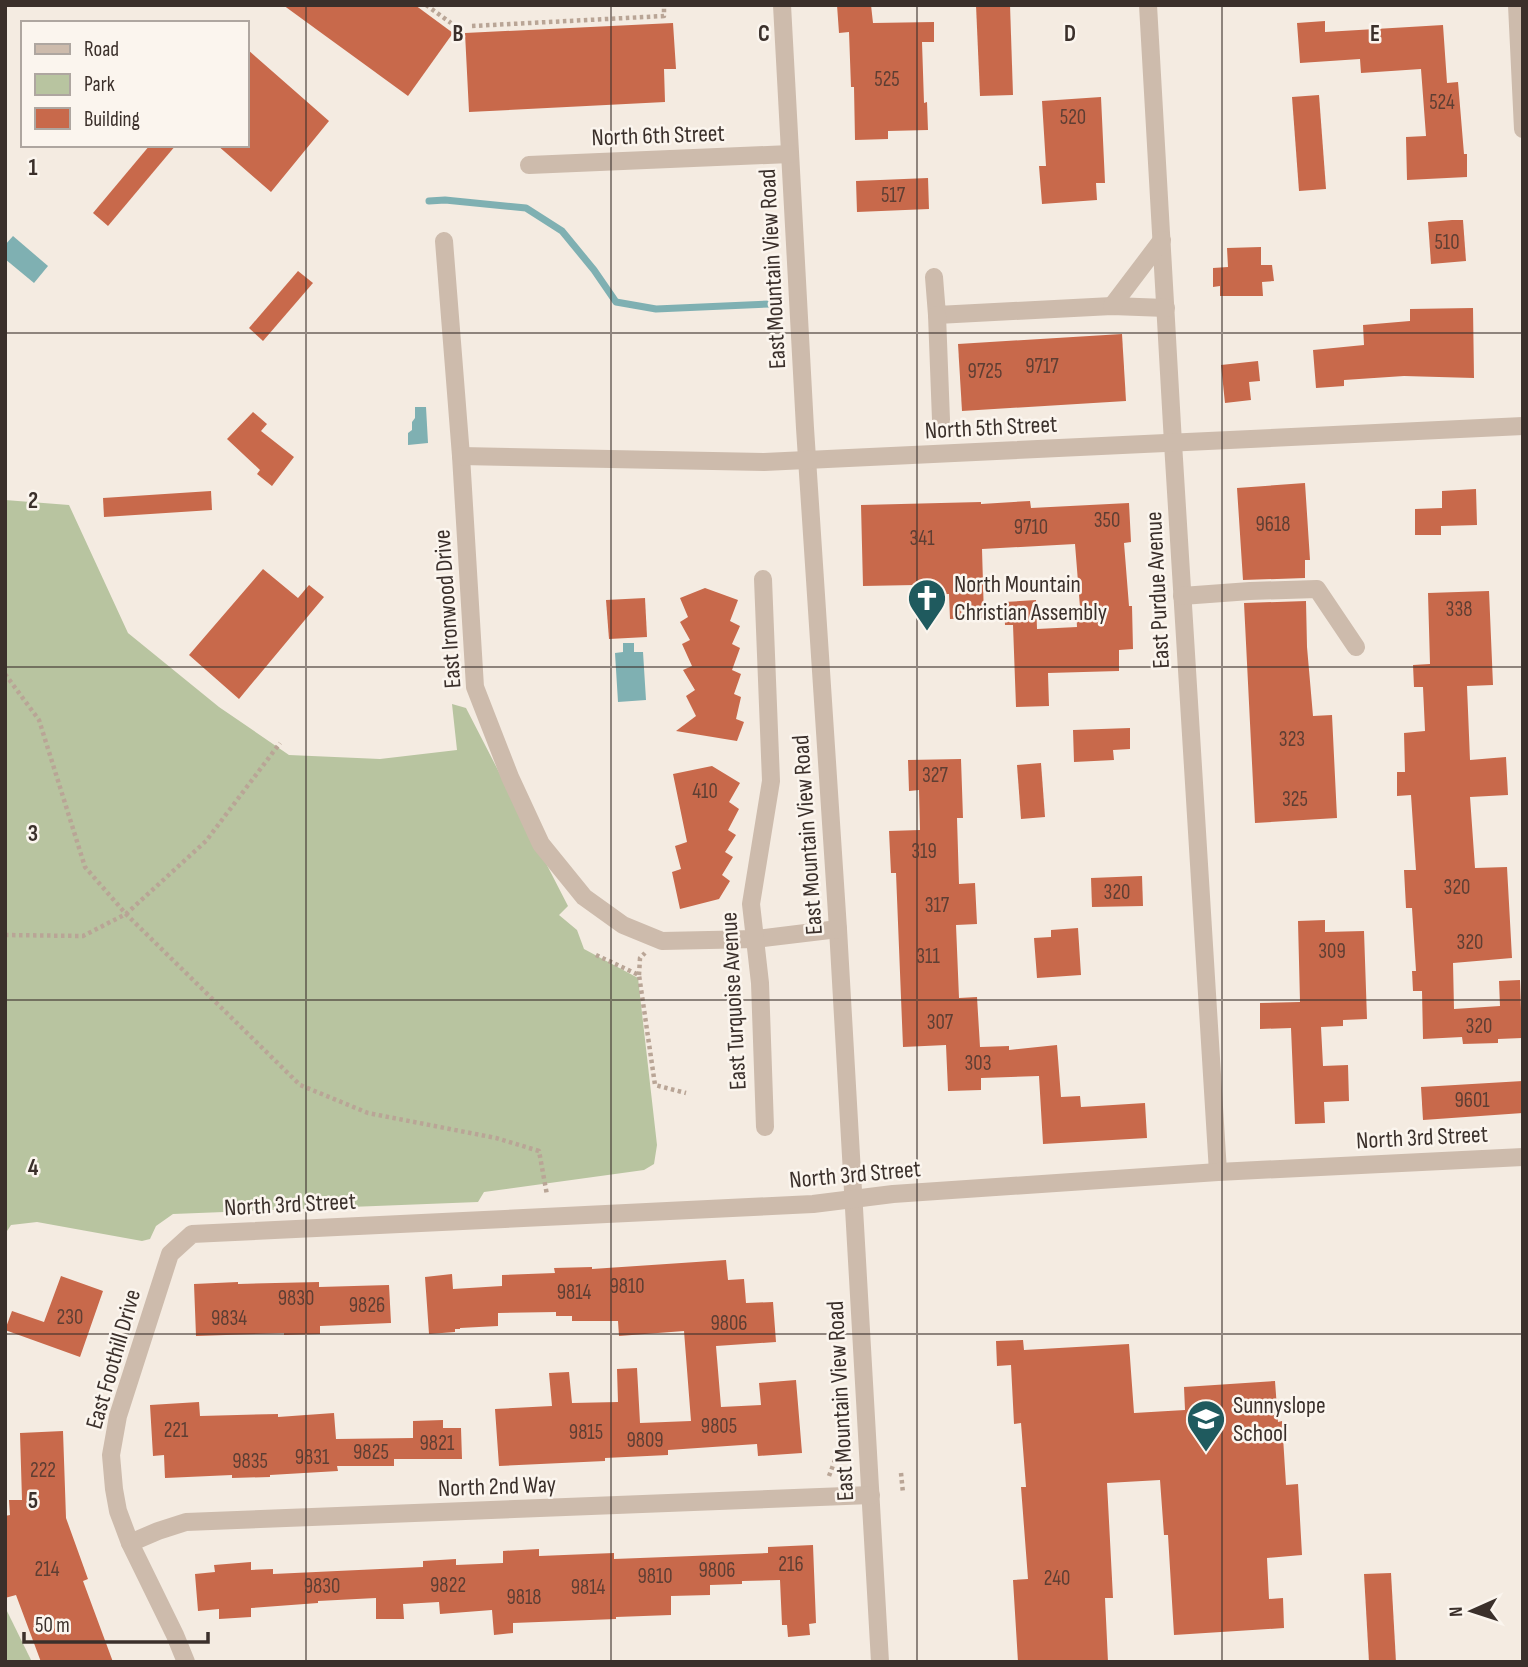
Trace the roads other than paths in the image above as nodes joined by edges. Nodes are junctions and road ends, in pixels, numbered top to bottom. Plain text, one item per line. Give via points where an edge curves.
1 (782, 5) edge
2 (1517, 5) edge
3 (1153, 6) edge
4 (1523, 129) edge
5 (790, 154) junction
6 (529, 165) dead end
7 (1162, 240) junction
8 (444, 242) dead end
9 (934, 277) dead end
10 (1112, 306) junction
11 (1166, 308) junction
12 (937, 315) junction
13 (941, 420) dead end
14 (1523, 426) edge
15 (1173, 443) junction
16 (461, 456) junction
17 (807, 460) junction
18 (763, 579) dead end
19 (1182, 596) junction
20 (1356, 647) dead end
21 (838, 929) junction
22 (756, 939) junction
23 (765, 1127) dead end
24 (1523, 1157) edge
25 (1218, 1172) junction
26 (853, 1199) junction
27 (192, 1234) joint
28 (871, 1495) junction
29 (130, 1543) junction
30 (186, 1662) edge
31 (880, 1662) edge

1 - 5 street, East Mountain View Road
2 - 4 street
3 - 7 street, East Purdue Avenue
5 - 6 street, North 6th Street
5 - 17 street, East Mountain View Road
7 - 10 street
7 - 11 street, East Purdue Avenue
8 - 16 street, East Ironwood Drive
9 - 12 street
10 - 11 street
10 - 12 street
11 - 15 street, East Purdue Avenue
12 - 13 street
14 - 15 street, North 5th Street
15 - 17 street, North 5th Street
15 - 19 street, East Purdue Avenue
16 - 17 street, North 5th Street
16 - 22 street, East Ironwood Drive via 475,687 541,844 584,897 623,925 662,941
17 - 21 street, East Mountain View Road
18 - 22 street, East Turquoise Avenue via 771,781 751,904
19 - 20 street via 1317,589
19 - 25 street, East Purdue Avenue
21 - 22 street, East Ironwood Drive
21 - 26 street, East Mountain View Road
22 - 23 street, East Turquoise Avenue
24 - 25 street, North 3rd Street
25 - 26 street, North 3rd Street
26 - 27 street, North 3rd Street
26 - 28 street, East Mountain View Road
27 - 29 street, East Foothill Drive via 170,1254 118,1416 111,1455 114,1489
28 - 29 street, North 2nd Way via 186,1522
28 - 31 street, East Mountain View Road
29 - 30 street, East Foothill Drive

